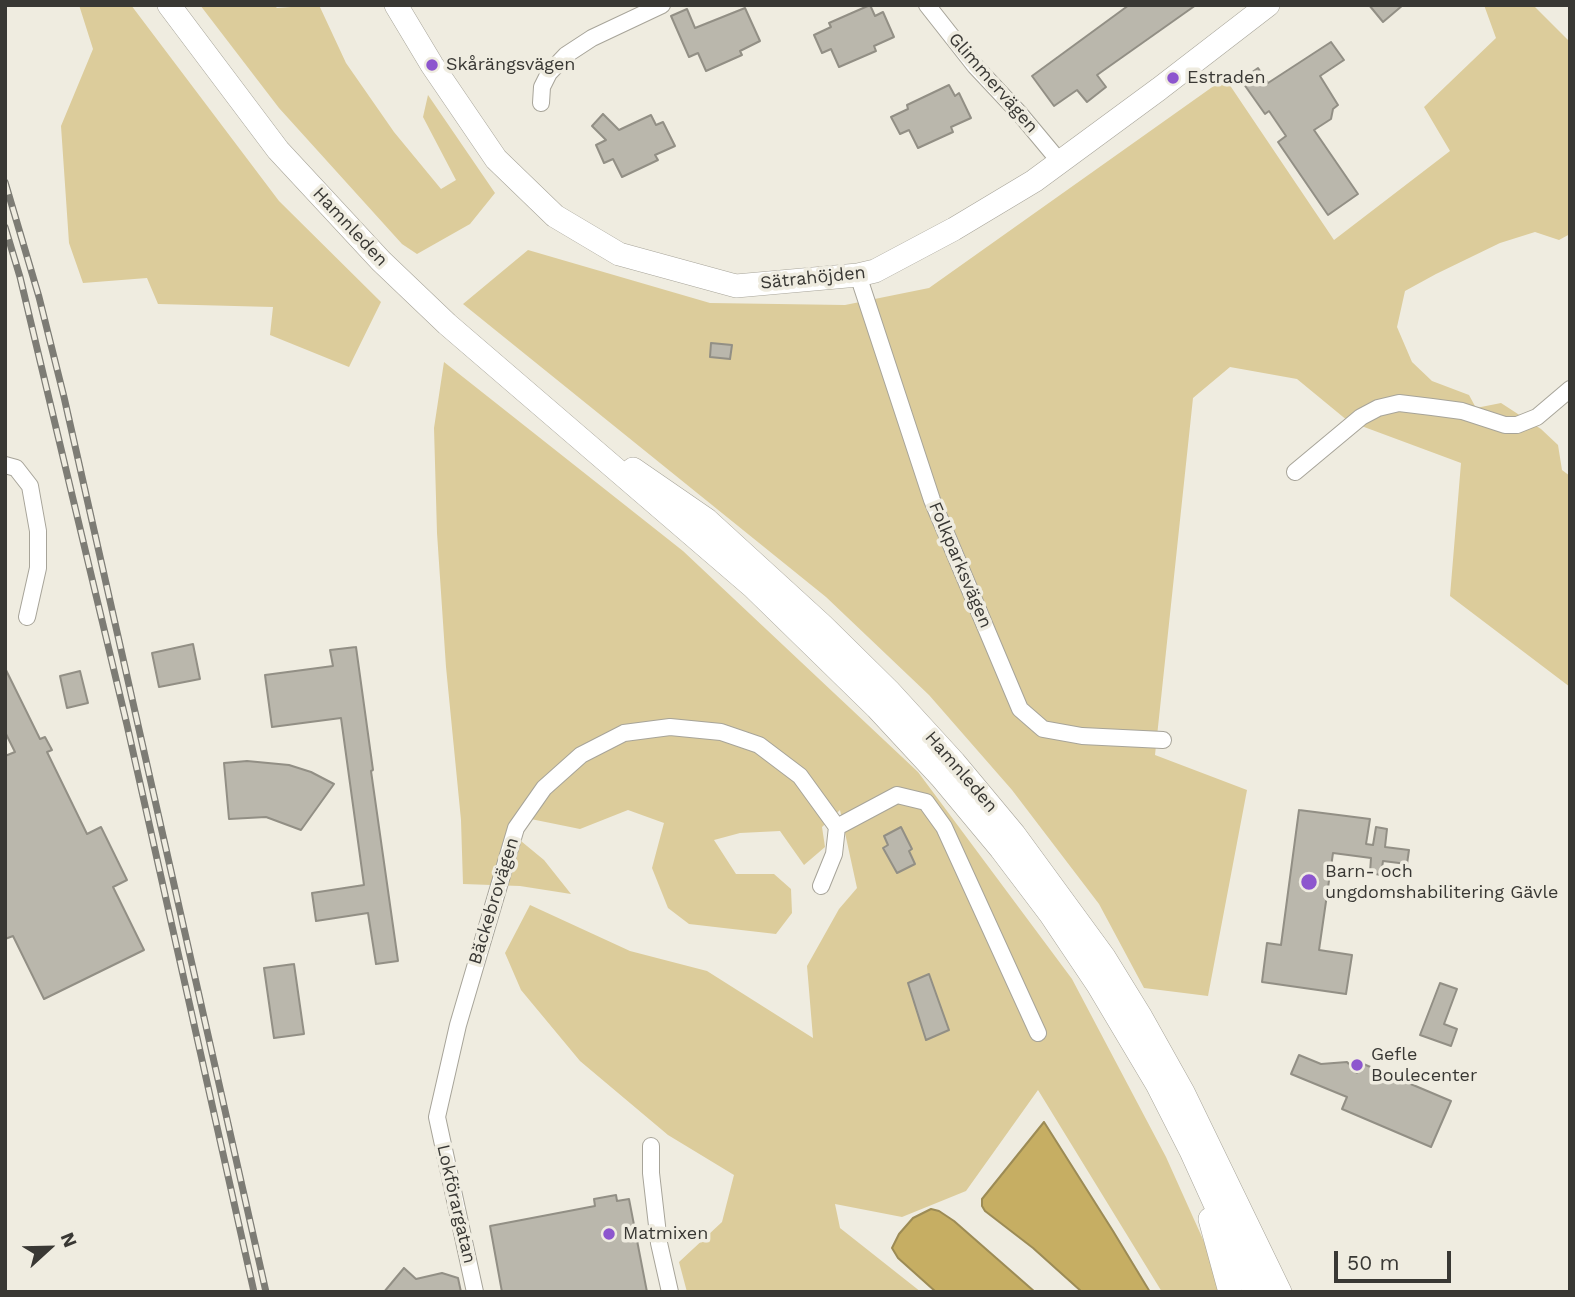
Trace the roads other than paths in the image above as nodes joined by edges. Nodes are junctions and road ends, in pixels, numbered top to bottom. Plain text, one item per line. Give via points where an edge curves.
1 (169, 5) edge
2 (396, 5) edge
3 (662, 5) edge
4 (927, 5) edge
5 (1254, 9) edge
6 (541, 103) dead end
7 (1060, 162) junction
8 (858, 275) junction
9 (1570, 389) edge
10 (561, 420) junction
11 (5, 465) edge
12 (1295, 472) dead end
13 (27, 617) dead end
14 (1163, 740) dead end
15 (837, 827) junction
16 (821, 886) dead end
17 (1038, 1033) dead end
18 (437, 1117) joint
19 (651, 1146) dead end
20 (1191, 1152) junction
21 (1245, 1221) junction
22 (475, 1292) edge
23 (670, 1292) edge
24 (1230, 1292) edge
25 (1255, 1292) edge
26 (1272, 1292) edge
27 (1280, 1292) edge

1 - 10 main road, Hamnleden via 278,149 381,261 447,324
2 - 8 main road, Sätrahöjden via 496,159 555,216 619,254 736,286
3 - 6 street via 566,55 549,73
4 - 7 street, Glimmervägen
5 - 7 main road, Sätrahöjden via 1166,84
7 - 8 main road, Sätrahöjden via 954,229 875,271
8 - 14 street, Folkparksvägen via 932,500 1020,709 1044,729
9 - 12 street via 1537,416 1517,425 1432,407 1399,403 1378,408
10 - 20 main road, Hamnleden via 753,587 941,777 1018,871 1098,985
10 - 21 main road, Hamnleden via 661,487 726,538 842,644 954,762 1014,834 1104,957 1183,1092
11 - 13 street via 16,468 30,486 38,531 38,568
15 - 16 street via 834,854
15 - 17 street via 897,794 926,802 944,827
15 - 18 street, Bäckebrovägen via 800,776 759,746 721,732 670,727 624,733 581,755 544,788 516,828 458,1025
18 - 22 street, Lokförargatan
19 - 23 street via 659,1243
20 - 24 main road, Hamnleden
20 - 25 main road, Hamnleden
21 - 26 main road, Hamnleden
21 - 27 main road, Hamnleden

